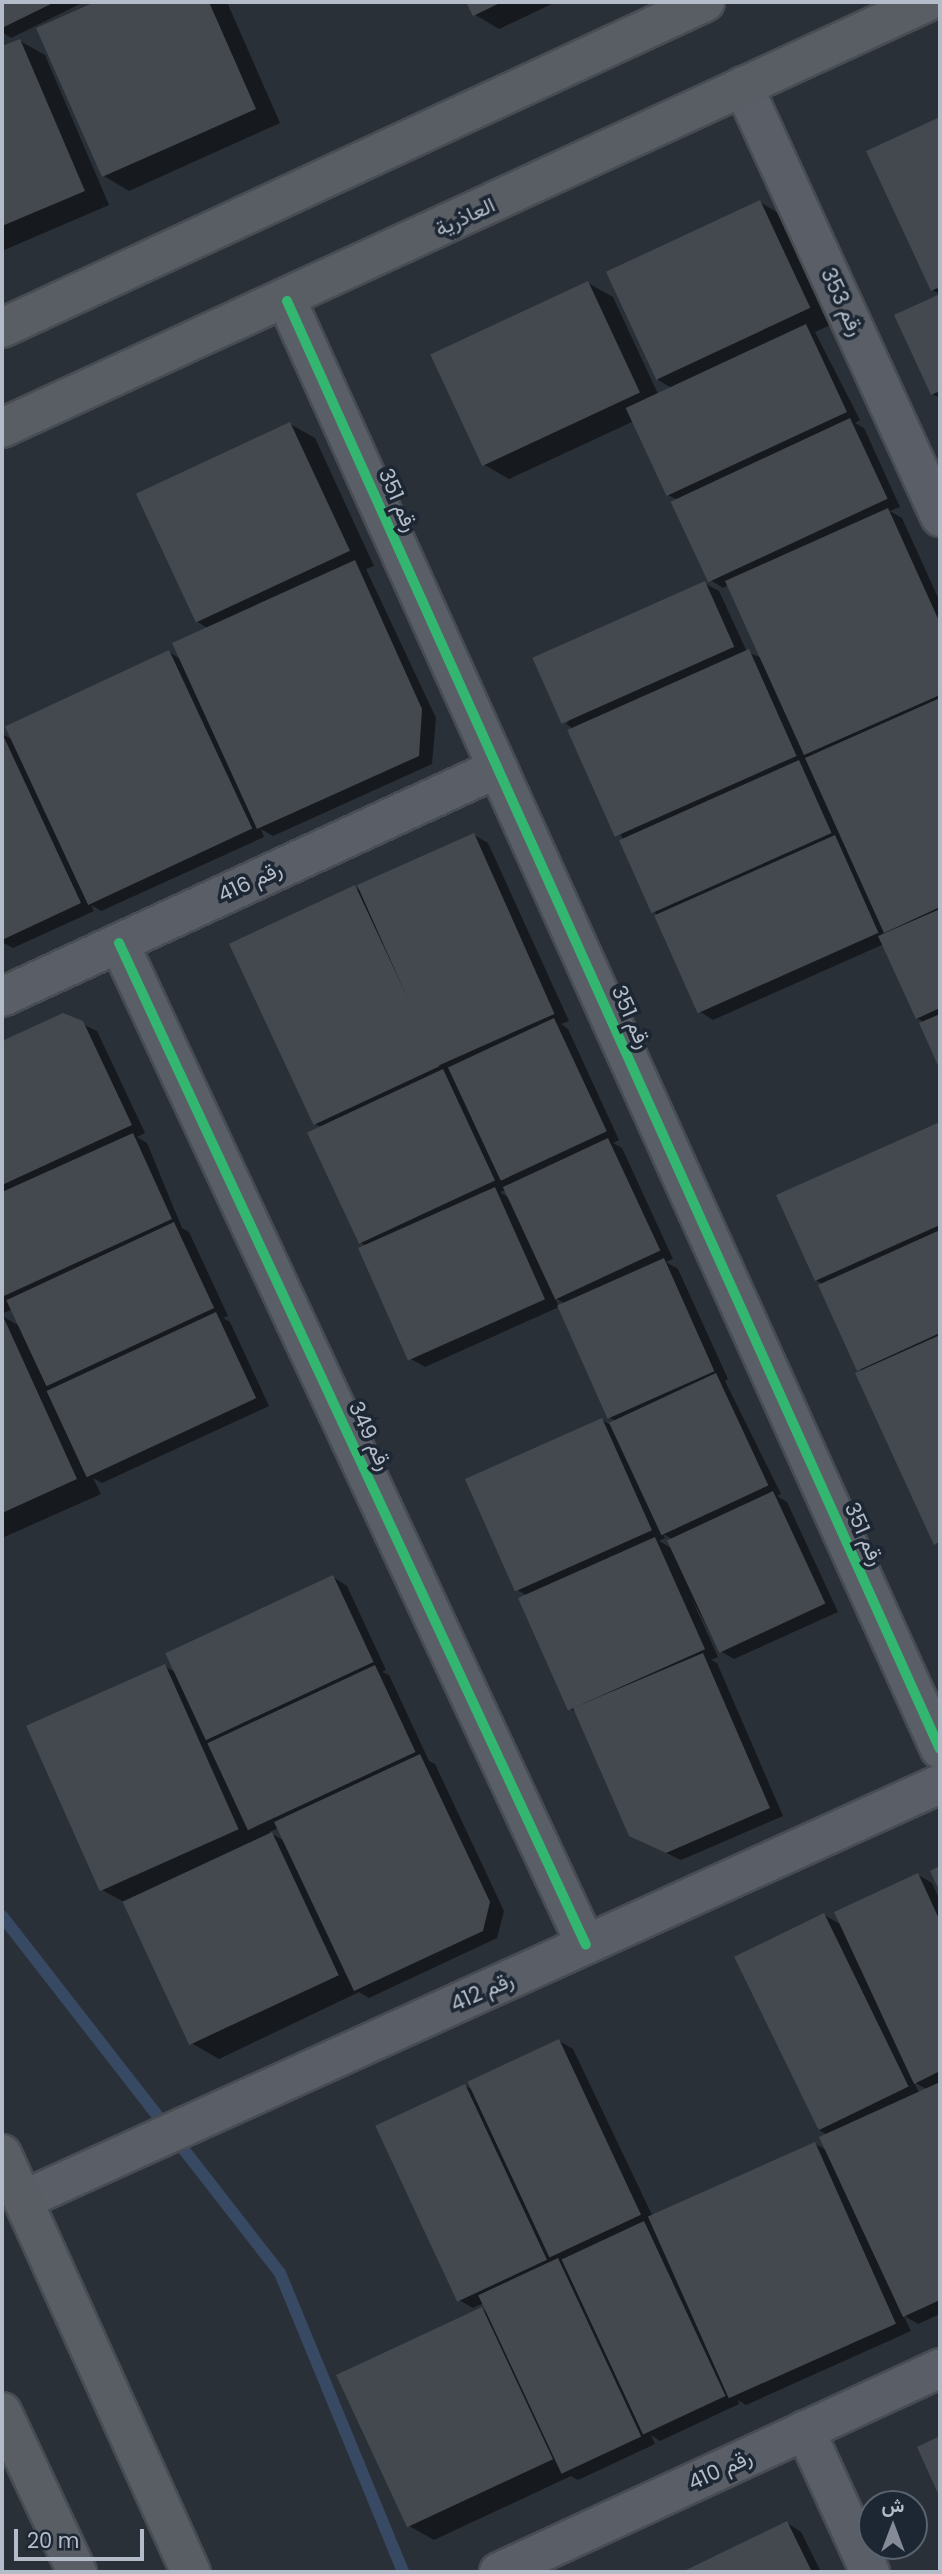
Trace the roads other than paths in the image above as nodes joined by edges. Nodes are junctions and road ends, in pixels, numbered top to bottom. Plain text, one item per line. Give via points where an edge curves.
1 (705, 2) edge
2 (928, 2) edge
3 (743, 86) junction
4 (287, 301) junction
5 (2, 328) edge
6 (2, 428) edge
7 (940, 517) edge
8 (498, 768) junction
9 (119, 943) junction
10 (2, 997) edge
11 (940, 1749) edge
12 (940, 1784) edge
13 (586, 1945) junction
14 (2, 2154) edge
15 (23, 2200) junction
16 (940, 2368) edge
17 (2, 2412) edge
18 (805, 2430) junction
19 (193, 2567) edge
20 (77, 2572) edge
21 (499, 2572) edge
22 (870, 2572) edge

1 - 5 street
2 - 3 street, العاذرية
3 - 4 street, العاذرية
3 - 7 street, رقم 353
4 - 6 street, العاذرية
4 - 8 street, رقم 351
8 - 9 street, رقم 416
8 - 11 street, رقم 351
9 - 10 street, رقم 416
9 - 13 street, رقم 349
12 - 13 street, رقم 412
13 - 15 street, رقم 412
14 - 15 street
15 - 19 street
16 - 18 street, رقم 410
17 - 20 street
18 - 21 street, رقم 410
18 - 22 street

